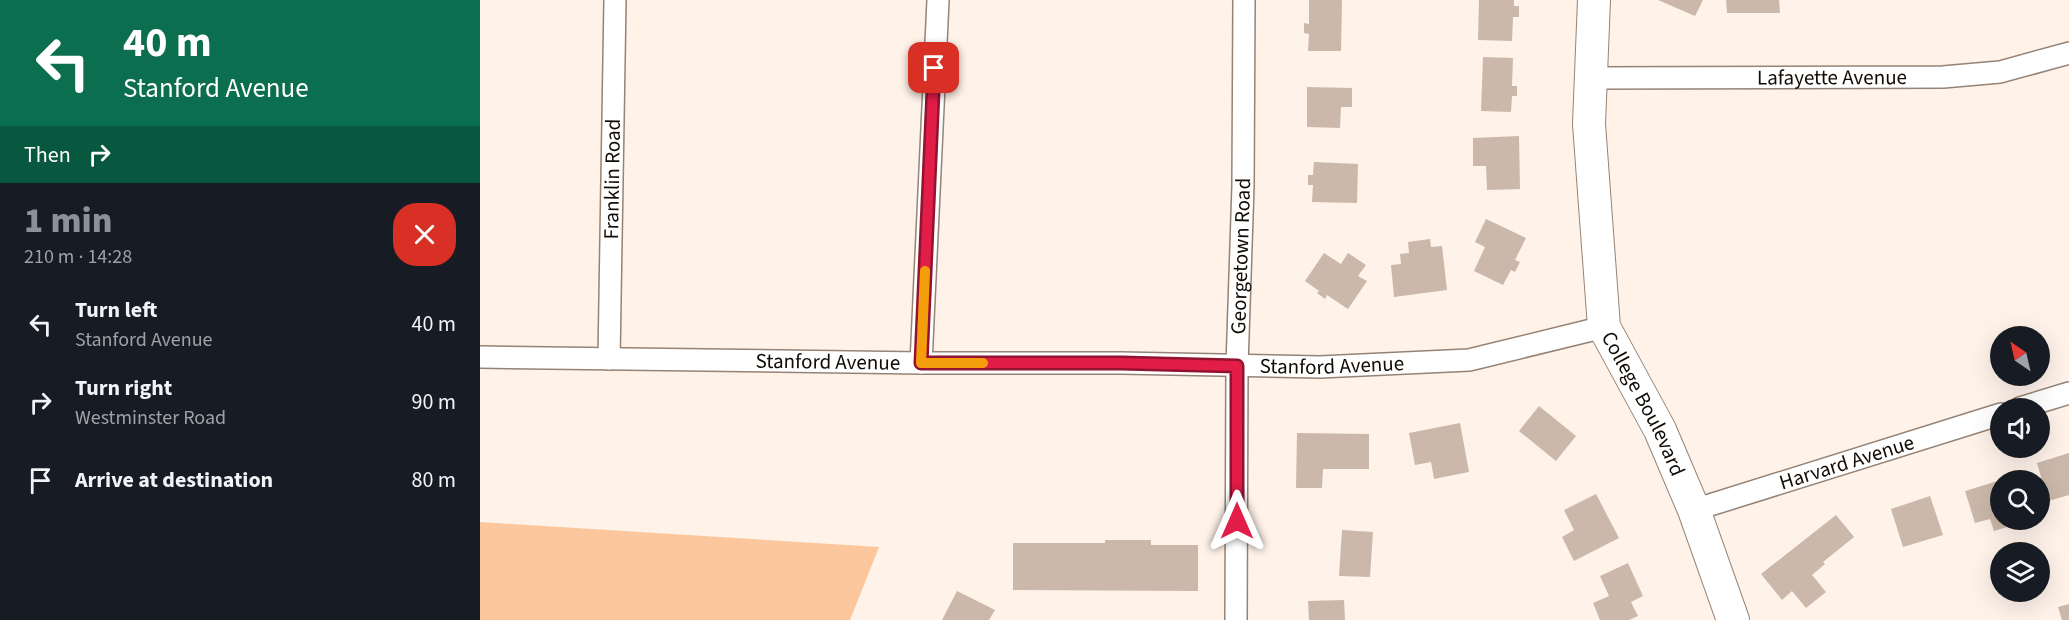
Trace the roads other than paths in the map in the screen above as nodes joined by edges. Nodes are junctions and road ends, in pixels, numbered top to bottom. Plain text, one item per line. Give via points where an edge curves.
1 (615, 0) edge
2 (938, 0) edge
3 (1244, 0) edge
4 (1594, 0) edge
5 (2069, 53) edge
6 (1592, 78) junction
7 (1604, 327) junction
8 (480, 357) edge
9 (609, 359) junction
10 (921, 363) junction
11 (1237, 366) junction
12 (2069, 393) edge
13 (2050, 399) edge
14 (1990, 417) edge
15 (1694, 510) junction
16 (1236, 620) edge
17 (1733, 620) edge

1 - 9 street, Franklin Road
2 - 10 street
3 - 11 street, Georgetown Road
4 - 6 street, College Boulevard
5 - 6 street, Lafayette Avenue via 2000,72 1943,77
6 - 7 street, College Boulevard via 1589,124
7 - 11 street, Stanford Avenue via 1469,360 1320,367
7 - 15 street, College Boulevard via 1660,430
8 - 9 street, Stanford Avenue
9 - 10 street, Stanford Avenue
10 - 11 street, Stanford Avenue
11 - 16 street, Georgetown Road
12 - 13 street
14 - 15 street, Harvard Avenue
15 - 17 street, College Boulevard

